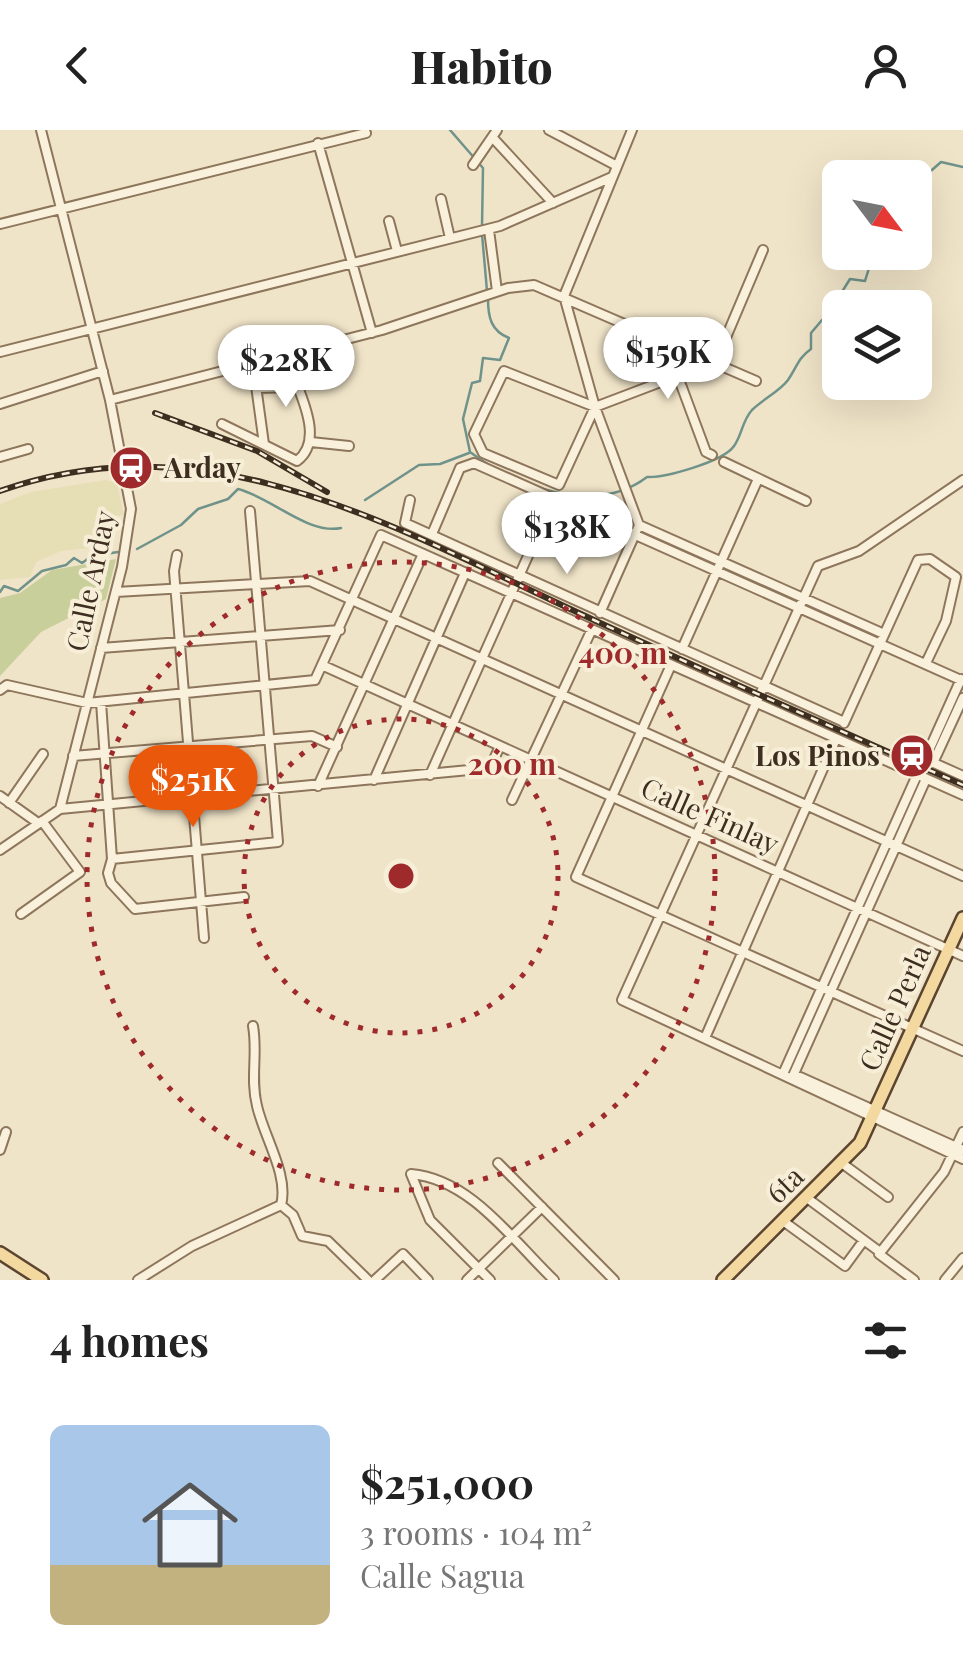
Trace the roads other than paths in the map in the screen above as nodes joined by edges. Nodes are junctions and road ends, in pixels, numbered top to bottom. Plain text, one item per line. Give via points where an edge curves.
1 (41, 130) edge
2 (549, 130) edge
3 (632, 130) edge
4 (366, 134) dead end
5 (495, 134) edge
6 (318, 144) junction
7 (478, 162) dead end
8 (617, 166) junction
9 (612, 177) junction
10 (441, 200) dead end
11 (553, 204) junction
12 (62, 209) junction
13 (389, 221) dead end
14 (0, 224) edge
15 (484, 231) junction
16 (450, 238) junction
17 (763, 250) dead end
18 (397, 251) junction
19 (351, 264) junction
20 (491, 294) junction
21 (564, 296) junction
22 (92, 330) junction
23 (372, 332) junction
24 (664, 340) junction
25 (0, 352) edge
26 (716, 361) junction
27 (253, 364) junction
28 (102, 371) junction
29 (679, 376) junction
30 (756, 381) dead end
31 (257, 388) junction
32 (110, 400) junction
33 (0, 404) edge
34 (595, 407) junction
35 (222, 424) dead end
36 (311, 442) junction
37 (264, 444) junction
38 (349, 446) dead end
39 (28, 448) dead end
40 (712, 455) dead end
41 (0, 457) edge
42 (724, 462) dead end
43 (758, 479) junction
44 (963, 480) edge
45 (410, 500) dead end
46 (553, 500) junction
47 (806, 501) dead end
48 (250, 511) dead end
49 (638, 525) junction
50 (432, 534) junction
51 (634, 535) junction
52 (177, 554) dead end
53 (423, 554) junction
54 (719, 566) junction
55 (465, 572) junction
56 (518, 575) junction
57 (256, 584) junction
58 (176, 590) junction
59 (116, 592) junction
60 (510, 593) junction
61 (353, 600) junction
62 (802, 603) junction
63 (600, 613) junction
64 (395, 620) junction
65 (340, 630) junction
66 (592, 630) junction
67 (261, 634) junction
68 (436, 638) junction
69 (882, 638) junction
70 (180, 641) junction
71 (101, 648) junction
72 (682, 649) junction
73 (482, 658) junction
74 (926, 663) junction
75 (672, 665) junction
76 (324, 666) junction
77 (962, 680) edge
78 (365, 684) junction
79 (764, 685) junction
80 (267, 687) junction
81 (2, 688) edge
82 (560, 694) junction
83 (184, 696) junction
84 (963, 698) edge
85 (87, 702) junction
86 (101, 702) junction
87 (756, 703) junction
88 (408, 704) junction
89 (452, 724) junction
90 (642, 730) junction
91 (271, 738) junction
92 (836, 739) junction
93 (188, 745) junction
94 (500, 746) junction
95 (336, 747) junction
96 (43, 754) dead end
97 (106, 754) junction
98 (73, 756) junction
99 (530, 759) junction
100 (929, 761) junction
101 (727, 768) junction
102 (430, 776) junction
103 (963, 776) edge
104 (922, 777) junction
105 (374, 780) junction
106 (318, 786) junction
107 (276, 790) junction
108 (0, 796) edge
109 (612, 796) junction
110 (963, 796) edge
111 (194, 799) junction
112 (512, 800) dead end
113 (9, 803) junction
114 (109, 804) junction
115 (808, 804) junction
116 (60, 808) junction
117 (40, 822) junction
118 (696, 835) junction
119 (892, 843) junction
120 (197, 849) junction
121 (0, 850) edge
122 (112, 859) junction
123 (778, 872) junction
124 (963, 876) edge
125 (244, 898) dead end
126 (202, 899) junction
127 (862, 910) junction
128 (21, 914) dead end
129 (660, 916) junction
130 (963, 918) edge
131 (204, 938) dead end
132 (949, 950) junction
133 (743, 952) junction
134 (963, 956) edge
135 (826, 990) junction
136 (253, 1026) dead end
137 (913, 1028) junction
138 (705, 1038) junction
139 (963, 1050) edge
140 (788, 1076) junction
141 (875, 1115) junction
142 (6, 1132) dead end
143 (963, 1132) edge
144 (0, 1150) edge
145 (957, 1150) edge
146 (963, 1159) edge
147 (498, 1163) dead end
148 (843, 1164) junction
149 (888, 1197) dead end
150 (807, 1198) junction
151 (281, 1205) junction
152 (542, 1207) junction
153 (783, 1221) junction
154 (510, 1238) junction
155 (864, 1240) junction
156 (0, 1253) edge
157 (880, 1253) junction
158 (963, 1258) edge
159 (479, 1269) junction
160 (605, 1272) junction
161 (42, 1280) edge
162 (138, 1280) edge
163 (372, 1280) edge
164 (428, 1280) edge
165 (468, 1280) edge
166 (490, 1280) edge
167 (554, 1280) edge
168 (596, 1280) edge
169 (614, 1280) edge
170 (723, 1280) edge
171 (914, 1280) edge
172 (946, 1280) edge

1 - 12 street, Calle Arday
2 - 8 street
3 - 8 street
4 - 6 street
5 - 7 street
5 - 11 street
6 - 12 street
6 - 19 street
8 - 9 street
9 - 11 street
9 - 21 street
10 - 16 street
11 - 15 street
12 - 14 street
12 - 22 street, Calle Arday
13 - 18 street
15 - 16 street
15 - 20 street
16 - 18 street
17 - 26 street
18 - 19 street
19 - 22 street
19 - 23 street
20 - 21 street via 534,284
20 - 23 street
21 - 24 street
21 - 34 street
22 - 25 street
22 - 28 street, Calle Arday
23 - 27 street
24 - 26 street
24 - 29 street
26 - 29 street
26 - 30 street
27 - 31 street
27 - 32 street
28 - 32 street, Calle Arday
28 - 33 street
29 - 34 street
29 - 40 street
31 - 36 street via 298,387
31 - 37 street
32 - 59 street, Calle Arday via 131,508
34 - 34 street via 559,484 483,452 474,434 504,371
34 - 49 street
35 - 37 street
36 - 37 street via 296,461
36 - 38 street
39 - 41 street
42 - 43 street
43 - 47 street
43 - 54 street
44 - 62 street via 859,550 818,566
45 - 50 street via 405,524
46 - 50 street via 464,463
46 - 51 street
46 - 56 street
48 - 57 street
49 - 51 street
49 - 54 street
50 - 56 street
51 - 54 street
51 - 63 street
52 - 58 street
53 - 55 street
53 - 61 street via 382,535
53 - 64 street
54 - 62 street
54 - 72 street
55 - 60 street
55 - 68 street
56 - 60 street
56 - 63 street
57 - 58 street
57 - 61 street via 310,582
57 - 67 street
58 - 59 street
58 - 70 street
59 - 71 street, Calle Arday
60 - 66 street
60 - 73 street
61 - 64 street
61 - 65 street
62 - 69 street
62 - 79 street
63 - 72 street
64 - 68 street
64 - 78 street
65 - 67 street
65 - 76 street
66 - 75 street
66 - 82 street
67 - 70 street
67 - 80 street
68 - 73 street
68 - 88 street
69 - 74 street
69 - 74 street via 918,560 930,558 956,576 946,621
69 - 79 street via 844,723
70 - 71 street
70 - 83 street
71 - 85 street, Calle Arday
72 - 79 street
73 - 82 street
73 - 89 street
74 - 77 street
75 - 87 street
75 - 90 street
76 - 78 street, Calle Finlay
76 - 80 street via 316,680
77 - 100 street
78 - 88 street, Calle Finlay
78 - 95 street
79 - 87 street
80 - 83 street
80 - 91 street
81 - 85 street
82 - 90 street
82 - 99 street
83 - 86 street
83 - 93 street
84 - 100 street
85 - 86 street
85 - 98 street, Calle Arday
86 - 97 street
87 - 92 street
87 - 101 street
88 - 89 street, Calle Finlay
88 - 105 street
89 - 94 street, Calle Finlay
89 - 102 street
90 - 101 street
90 - 109 street
91 - 93 street
91 - 95 street via 312,736
91 - 107 street
92 - 104 street
92 - 115 street
93 - 97 street
93 - 111 street
94 - 99 street, Calle Finlay
94 - 102 street via 490,768
95 - 106 street
96 - 113 street
97 - 98 street
97 - 114 street
98 - 116 street, Calle Arday
99 - 109 street, Calle Finlay
99 - 112 street
100 - 103 street
101 - 115 street
101 - 118 street
102 - 105 street
104 - 110 street
104 - 119 street
105 - 106 street
106 - 107 street
107 - 111 street
107 - 120 street via 278,842
108 - 113 street
109 - 118 street, Calle Finlay
109 - 129 street via 576,877
111 - 114 street
111 - 120 street
113 - 117 street
114 - 116 street
114 - 122 street
115 - 119 street
115 - 123 street
116 - 117 street
117 - 121 street
117 - 128 street via 80,872
118 - 123 street, Calle Finlay
118 - 129 street
119 - 124 street
119 - 127 street
120 - 122 street
120 - 126 street
122 - 126 street via 111,883 135,909
123 - 127 street, Calle Finlay
123 - 133 street
125 - 126 street
126 - 131 street
127 - 132 street, Calle Finlay
127 - 135 street
129 - 133 street
129 - 138 street via 622,1000
130 - 132 main road, Calle Perla
132 - 134 street, Calle Finlay
132 - 137 main road, Calle Perla
133 - 135 street
133 - 138 street
135 - 137 street
135 - 140 street
136 - 151 street via 252,1076 286,1187
137 - 139 street
137 - 141 main road, Calle Perla
138 - 140 street
140 - 141 street
141 - 145 street
141 - 148 main road, 6ta
142 - 144 street
143 - 145 street
145 - 146 street
145 - 157 street
147 - 152 street
148 - 149 street
148 - 150 main road, 6ta
150 - 153 main road, 6ta
150 - 155 street
151 - 162 street via 192,1246
151 - 163 street via 302,1236 328,1241
152 - 154 street
152 - 160 street
153 - 155 street via 845,1266
153 - 170 main road, 6ta
154 - 159 street
154 - 159 street via 457,1188 412,1174 430,1220
154 - 167 street
155 - 157 street
156 - 161 main road
157 - 171 street
158 - 172 street
159 - 165 street
159 - 166 street
160 - 168 street
160 - 169 street
163 - 164 street via 403,1254

